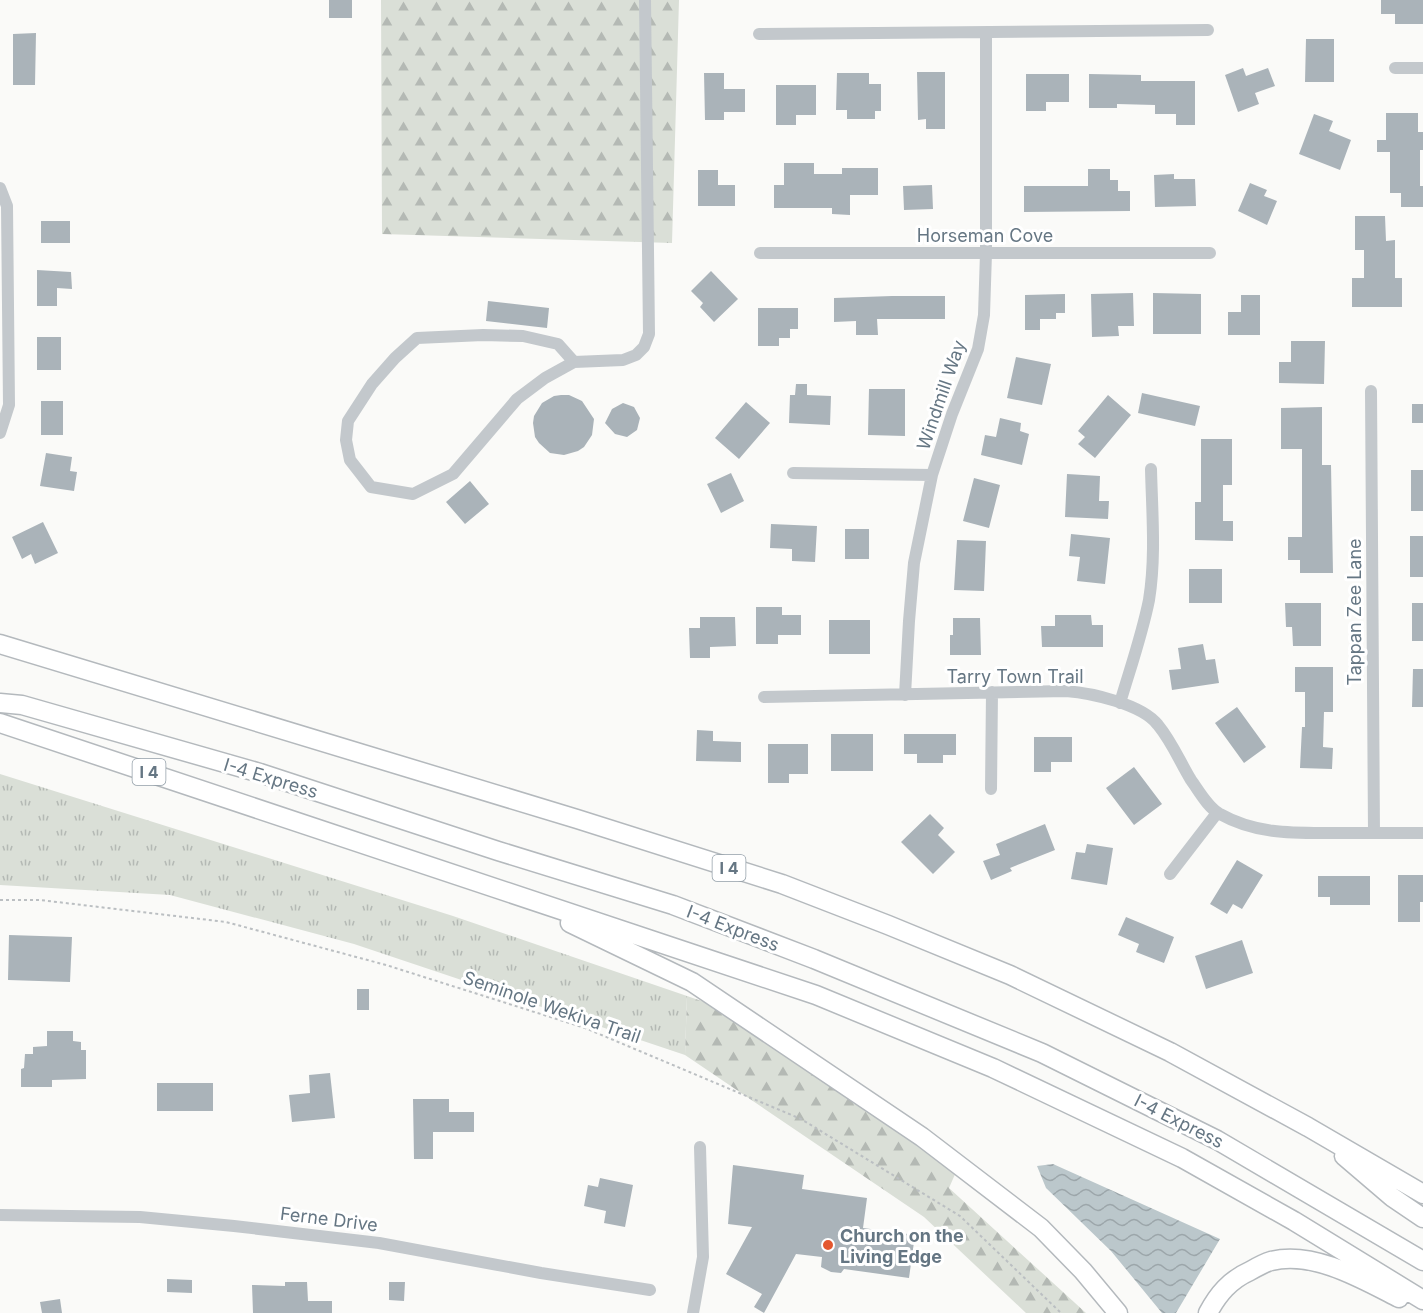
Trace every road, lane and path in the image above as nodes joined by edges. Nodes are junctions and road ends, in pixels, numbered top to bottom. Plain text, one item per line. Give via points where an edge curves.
1 (645, 0) edge
2 (1208, 30) dead end
3 (986, 33) junction
4 (759, 34) dead end
5 (1395, 68) dead end
6 (1423, 68) edge
7 (0, 188) edge
8 (760, 253) dead end
9 (986, 253) junction
10 (1210, 253) dead end
11 (574, 362) junction
12 (1371, 391) dead end
13 (0, 433) edge
14 (1151, 469) dead end
15 (793, 473) dead end
16 (932, 475) junction
17 (0, 644) edge
18 (992, 692) junction
19 (905, 695) junction
20 (764, 697) dead end
21 (0, 703) edge
22 (1120, 703) junction
23 (0, 723) edge
24 (992, 789) dead end
25 (1217, 813) junction
26 (1374, 833) junction
27 (1423, 833) edge
28 (391, 853) junction
29 (1170, 874) dead end
30 (0, 900) edge
31 (1308, 1127) junction
32 (700, 1147) dead end
33 (1423, 1194) edge
34 (0, 1215) edge
35 (1423, 1218) edge
36 (1423, 1261) edge
37 (650, 1290) dead end
38 (1423, 1300) edge
39 (1423, 1310) edge
40 (693, 1313) edge
41 (1061, 1313) edge
42 (1118, 1313) edge
43 (1208, 1313) edge

1 - 11 street via 649,334 636,356
2 - 3 street
3 - 4 street
3 - 9 street, Windmill Way
5 - 6 street
7 - 13 street via 7,206 9,405
8 - 9 street, Horseman Cove
9 - 10 street, Horseman Cove
9 - 16 street, Windmill Way via 984,315 978,349
11 - 11 street via 558,344 523,336 417,338 372,384 348,421 350,460 371,486 413,494 453,474 517,399
12 - 26 street, Tappan Zee Lane
14 - 22 street via 1149,598
15 - 16 street
16 - 19 street, Windmill Way via 914,563
17 - 31 highway, I 4 via 782,884 1010,975 1170,1052
18 - 19 street, Tarry Town Trail
18 - 22 street, Tarry Town Trail via 1091,693
18 - 24 street
19 - 20 street, Tarry Town Trail
21 - 36 highway, I-4 Express via 22,705 260,773 673,905 814,958 1042,1053 1217,1140
22 - 25 street, Tarry Town Trail via 1157,722
23 - 28 highway, I 4
25 - 26 street, Tarry Town Trail via 1278,833
25 - 29 street
26 - 27 street, Tarry Town Trail
28 - 38 highway, I 4 via 816,995 993,1068 1182,1158
28 - 42 highway via 428,876 569,922 692,981 922,1137 1041,1228
30 - 41 path, Seminole Wekiva Trail via 40,900 226,922 386,964 585,1028 801,1119 960,1216
31 - 33 highway, I 4
31 - 35 highway
32 - 40 street via 703,1257
34 - 37 street, Ferne Drive via 140,1217 234,1226 379,1243
39 - 43 highway via 1328,1265 1287,1260 1273,1261 1241,1275 1227,1285

